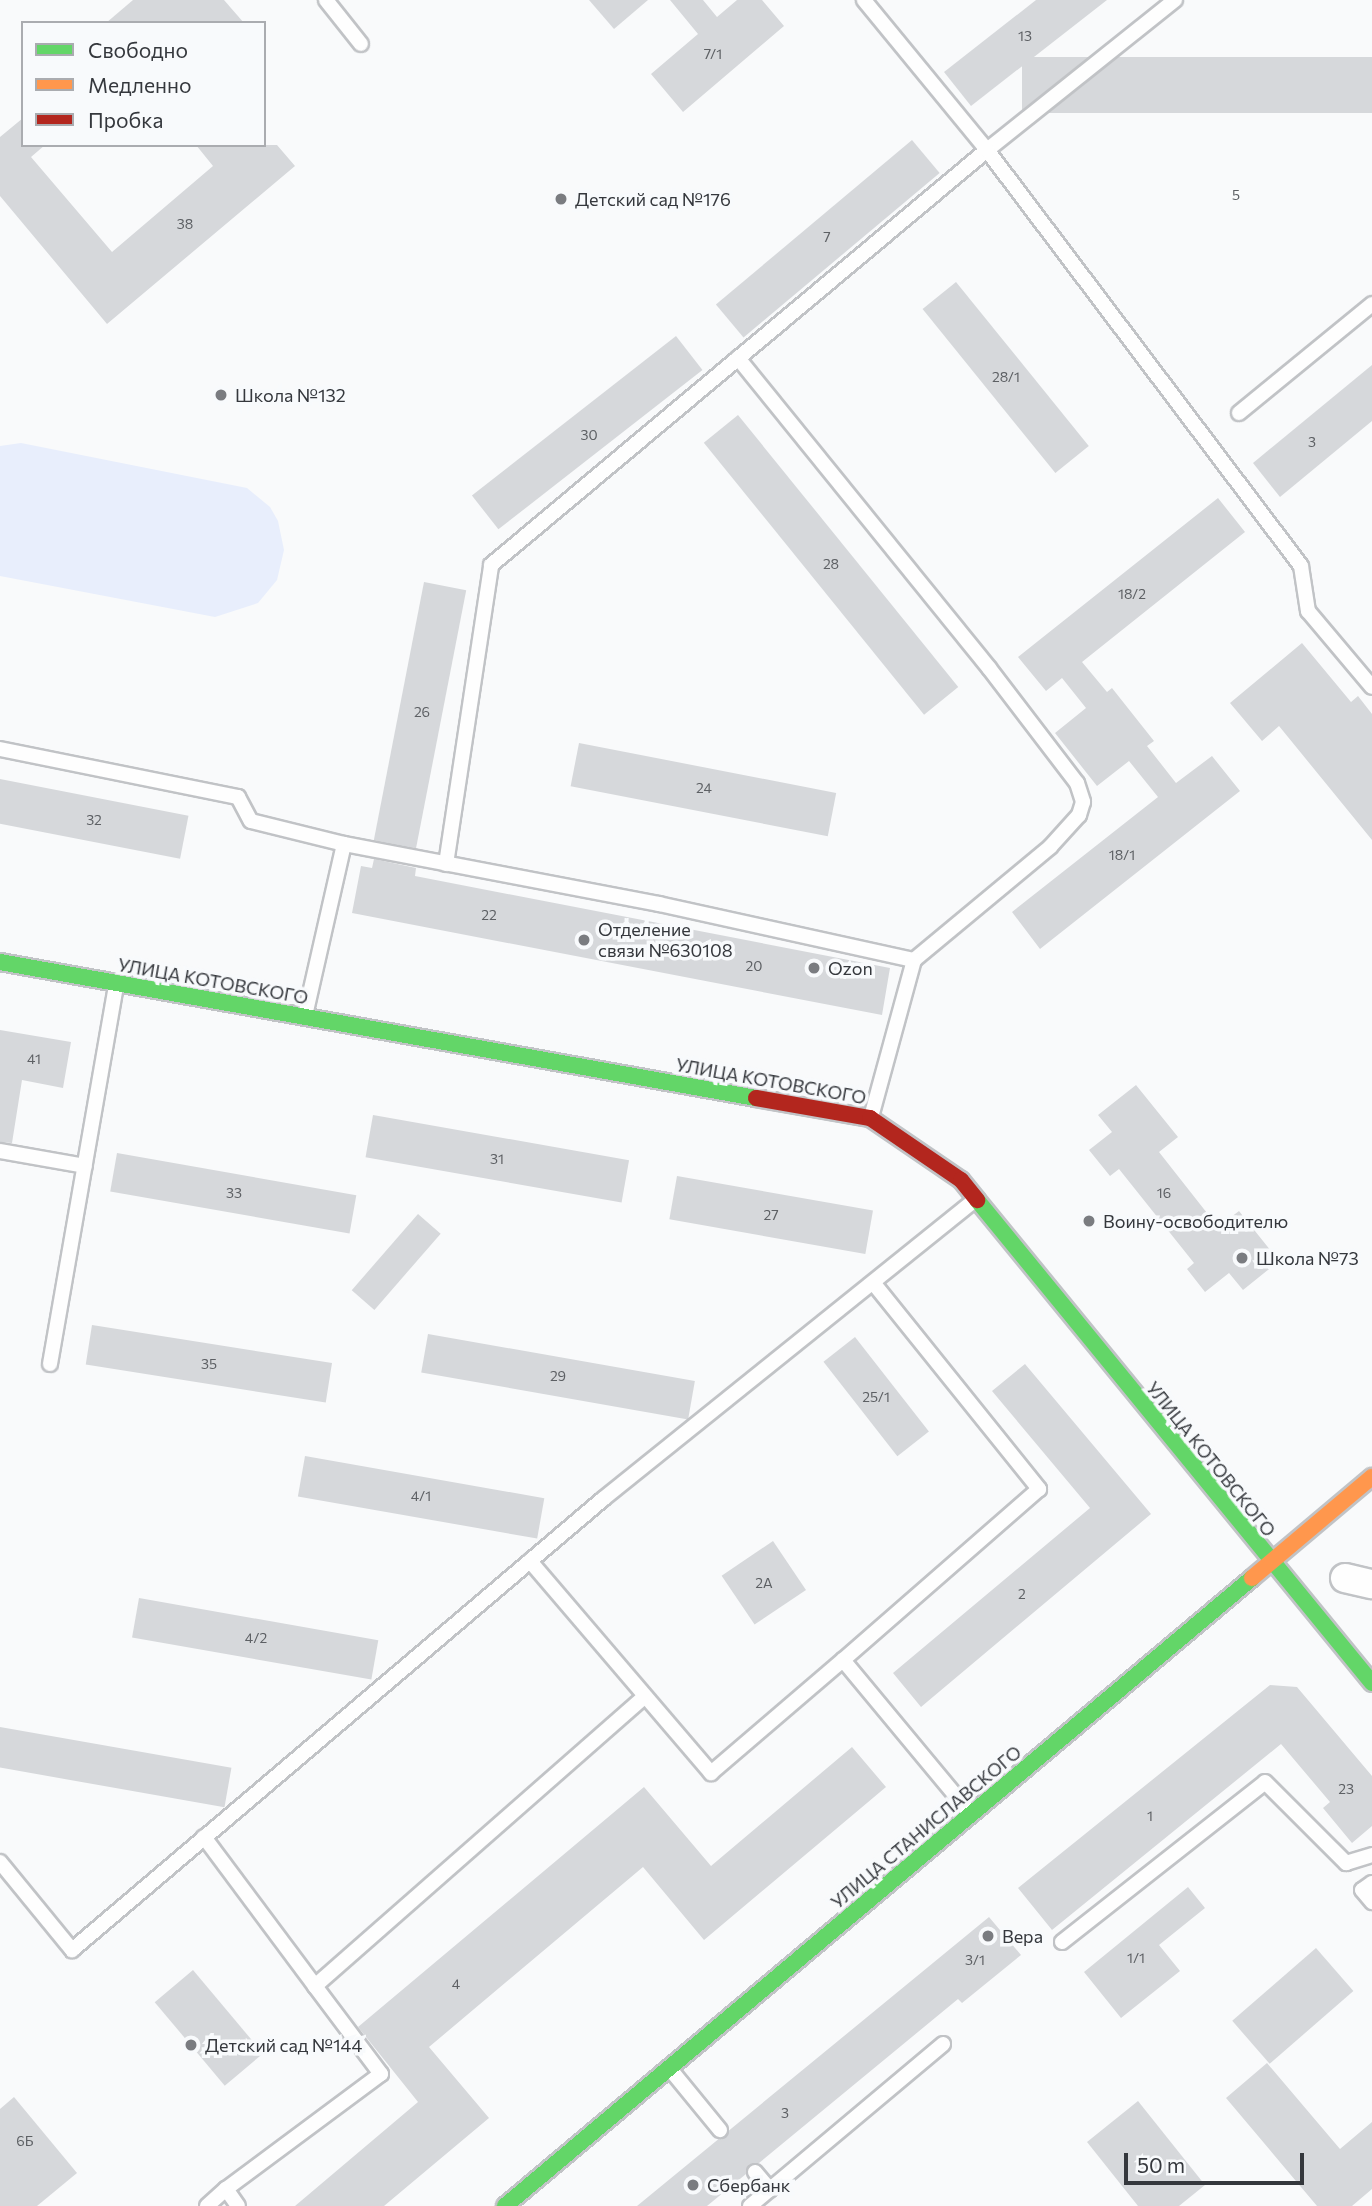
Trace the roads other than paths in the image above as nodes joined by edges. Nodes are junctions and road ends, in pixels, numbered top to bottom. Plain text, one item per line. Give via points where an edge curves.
1 (326, 0) edge
2 (864, 0) edge
3 (1175, 0) edge
4 (361, 44) dead end
5 (987, 150) junction
6 (1372, 304) edge
7 (738, 358) junction
8 (1239, 414) dead end
9 (1372, 687) edge
10 (0, 749) edge
11 (344, 844) junction
12 (446, 864) junction
13 (914, 960) junction
14 (0, 962) edge
15 (117, 983) junction
16 (304, 1017) junction
17 (870, 1118) junction
18 (0, 1151) edge
19 (85, 1166) junction
20 (976, 1199) junction
21 (874, 1285) junction
22 (50, 1364) dead end
23 (1372, 1477) edge
24 (530, 1561) junction
25 (1269, 1561) junction
26 (843, 1660) junction
27 (1372, 1683) edge
28 (645, 1696) junction
29 (971, 1814) junction
30 (204, 1837) junction
31 (1372, 1855) edge
32 (0, 1862) edge
33 (1372, 1884) edge
34 (1372, 1902) edge
35 (1062, 1942) dead end
36 (315, 1986) junction
37 (943, 2044) dead end
38 (669, 2068) junction
39 (720, 2130) dead end
40 (755, 2172) dead end
41 (226, 2189) junction
42 (770, 2190) junction
43 (207, 2206) edge
44 (238, 2206) edge
45 (505, 2206) edge
46 (750, 2206) edge

1 - 4 lane
2 - 5 lane
3 - 5 lane
5 - 7 lane
5 - 9 lane via 1301,566 1308,611
6 - 8 lane
7 - 12 lane via 491,565
7 - 13 lane via 997,679 1077,783 1083,802 1079,815 1050,847
10 - 11 lane via 238,797 251,821
11 - 12 lane
11 - 16 lane
12 - 13 lane
13 - 17 lane
14 - 15 street, УЛИЦА КОТОВСКОГО
15 - 16 street, УЛИЦА КОТОВСКОГО
15 - 19 lane
16 - 17 street, УЛИЦА КОТОВСКОГО
17 - 20 street, УЛИЦА КОТОВСКОГО via 961,1180
18 - 19 lane
19 - 22 lane
20 - 21 lane
20 - 25 street, УЛИЦА КОТОВСКОГО
21 - 24 lane
21 - 26 lane via 1039,1489
23 - 25 street, УЛИЦА СТАНИСЛАВСКОГО
24 - 28 lane
24 - 30 lane
25 - 27 street, УЛИЦА КОТОВСКОГО
25 - 29 street, УЛИЦА СТАНИСЛАВСКОГО
26 - 28 lane via 711,1773
26 - 29 lane
28 - 36 lane
29 - 38 street, УЛИЦА СТАНИСЛАВСКОГО
30 - 32 lane via 72,1950
30 - 36 lane
31 - 35 lane via 1346,1863 1265,1782
33 - 34 lane via 1363,1890
36 - 41 lane via 381,2074
37 - 42 lane
38 - 39 lane
38 - 45 street, УЛИЦА СТАНИСЛАВСКОГО
40 - 42 lane
41 - 43 lane
41 - 44 lane
42 - 46 lane

